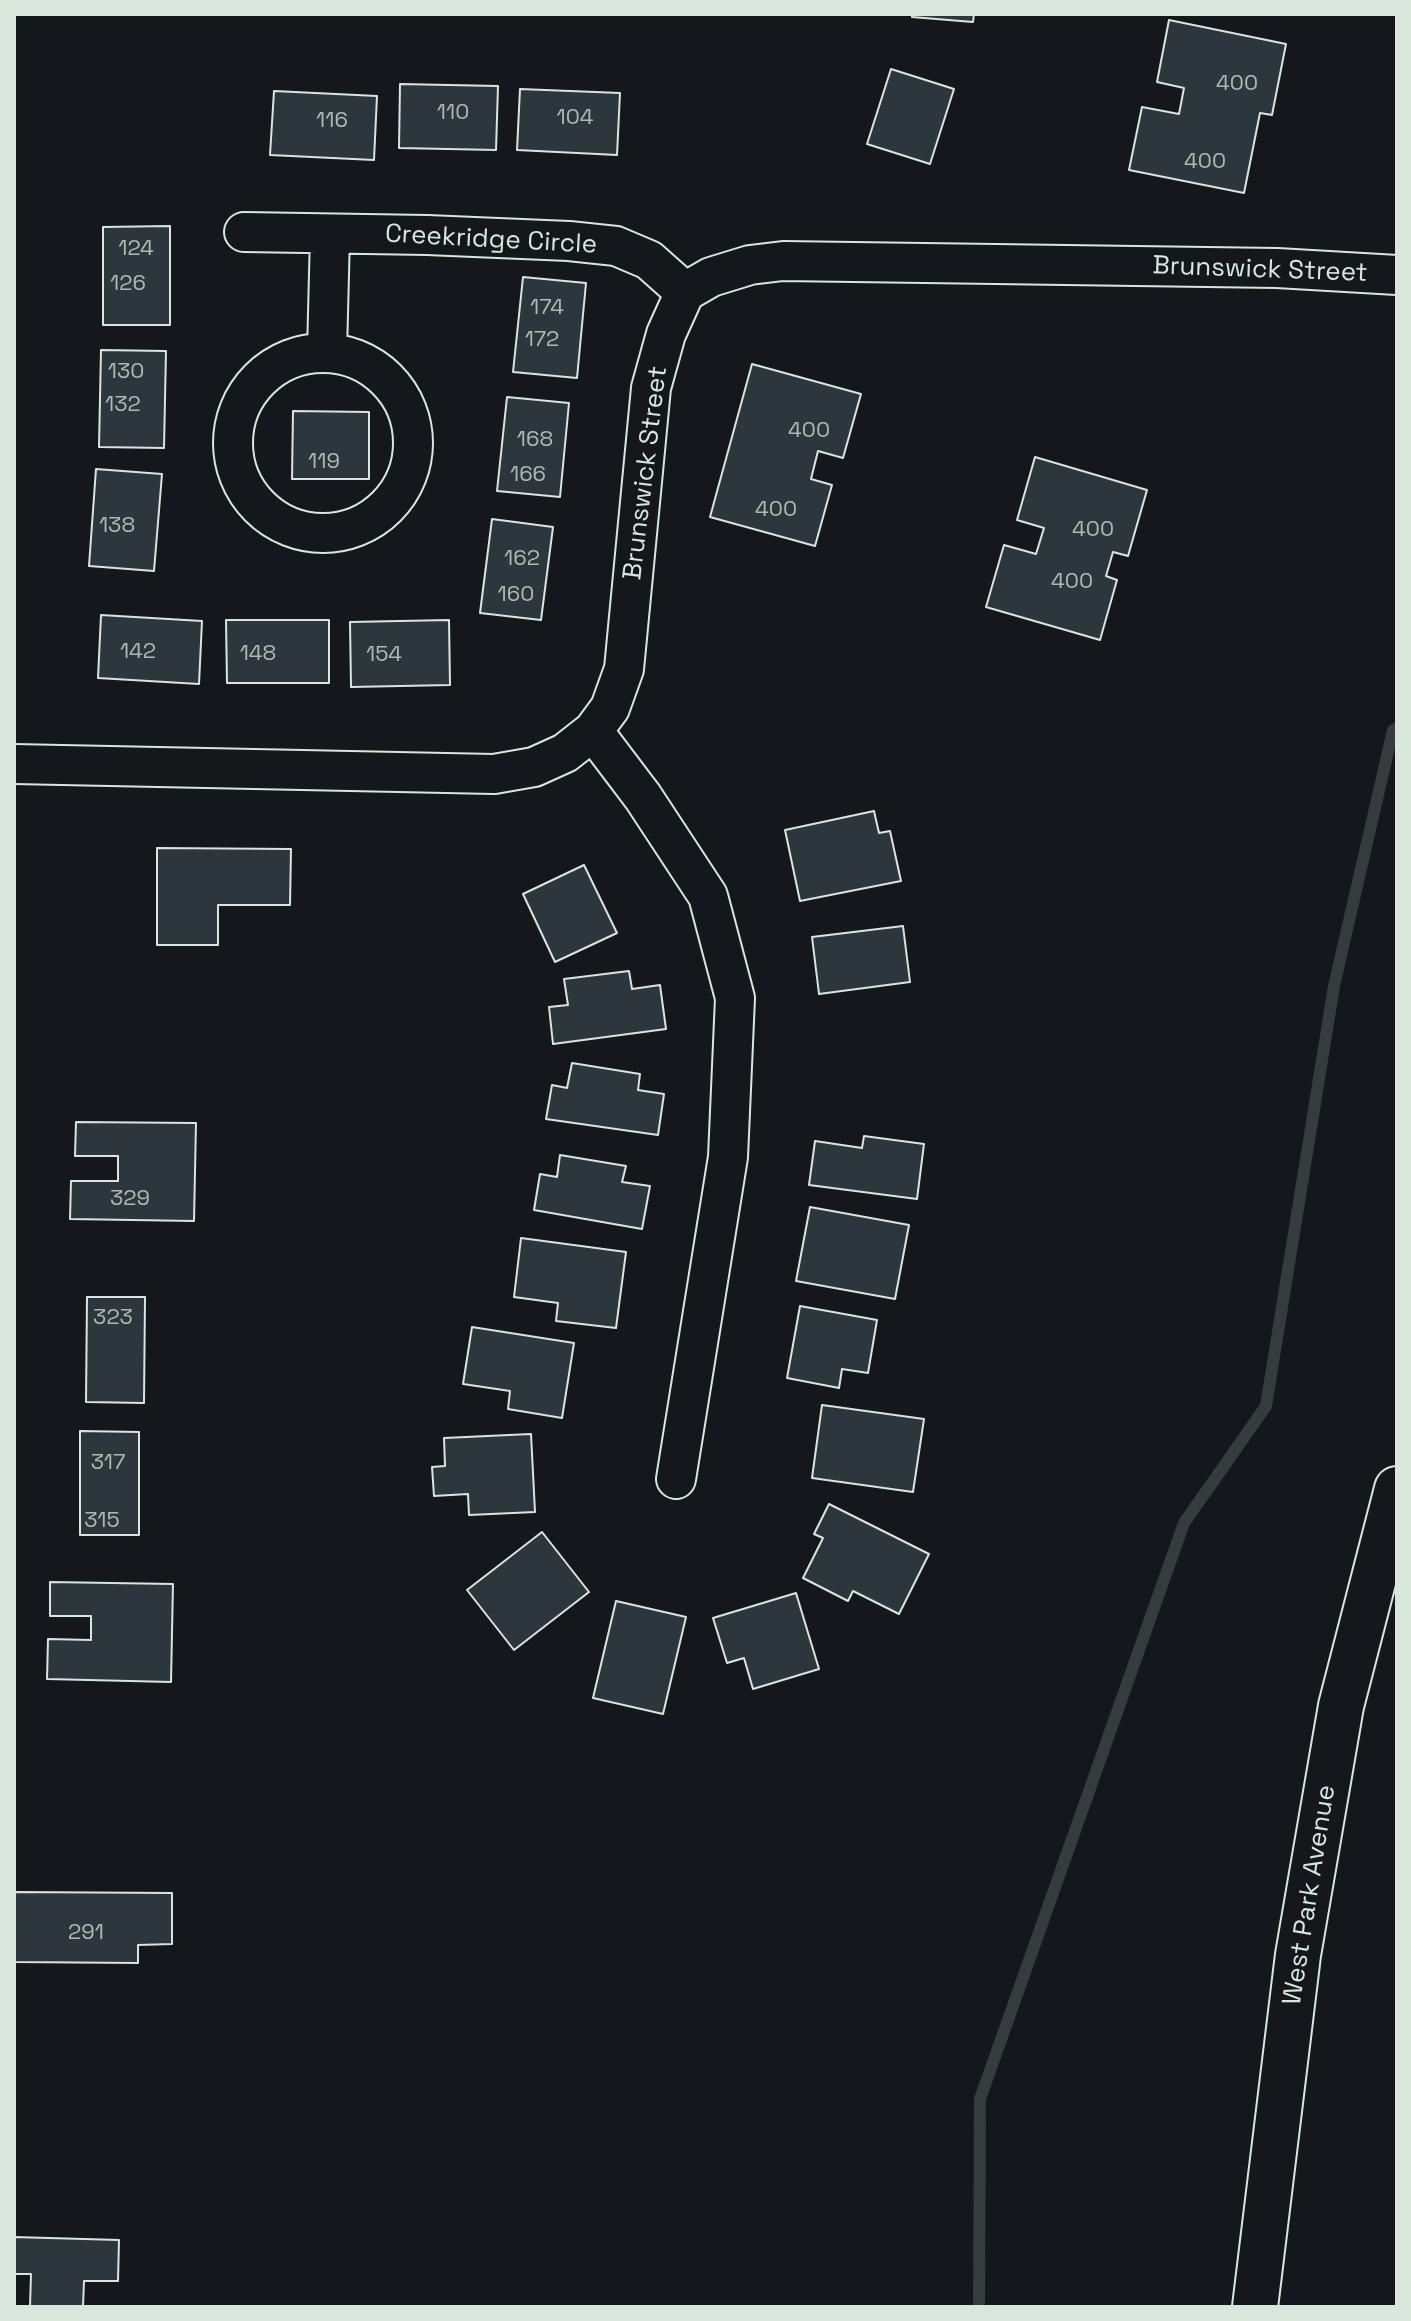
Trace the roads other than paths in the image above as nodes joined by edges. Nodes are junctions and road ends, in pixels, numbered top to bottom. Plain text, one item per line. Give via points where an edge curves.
1 (244, 232) dead end
2 (330, 235) junction
3 (1397, 275) edge
4 (685, 292) junction
5 (327, 352) junction
6 (593, 731) junction
7 (14, 764) edge
8 (676, 1479) dead end
9 (1397, 1489) edge
10 (1255, 2307) edge

1 - 2 street, Creekridge Circle
2 - 4 street, Creekridge Circle via 616,246 649,260
2 - 5 street
3 - 4 street, Brunswick Street via 1261,267 783,261 711,277
4 - 6 street, Brunswick Street via 651,388 624,669 610,708
5 - 5 street via 296,357 252,386 238,410 232,436 234,463 260,510 308,533 336,533 362,525 401,489 411,464 408,410 394,387 374,369
6 - 7 street, Brunswick Street via 565,753 534,767 494,774
6 - 8 street via 708,896 735,998 728,1157
9 - 10 main road, West Park Avenue via 1341,1706 1298,1955

